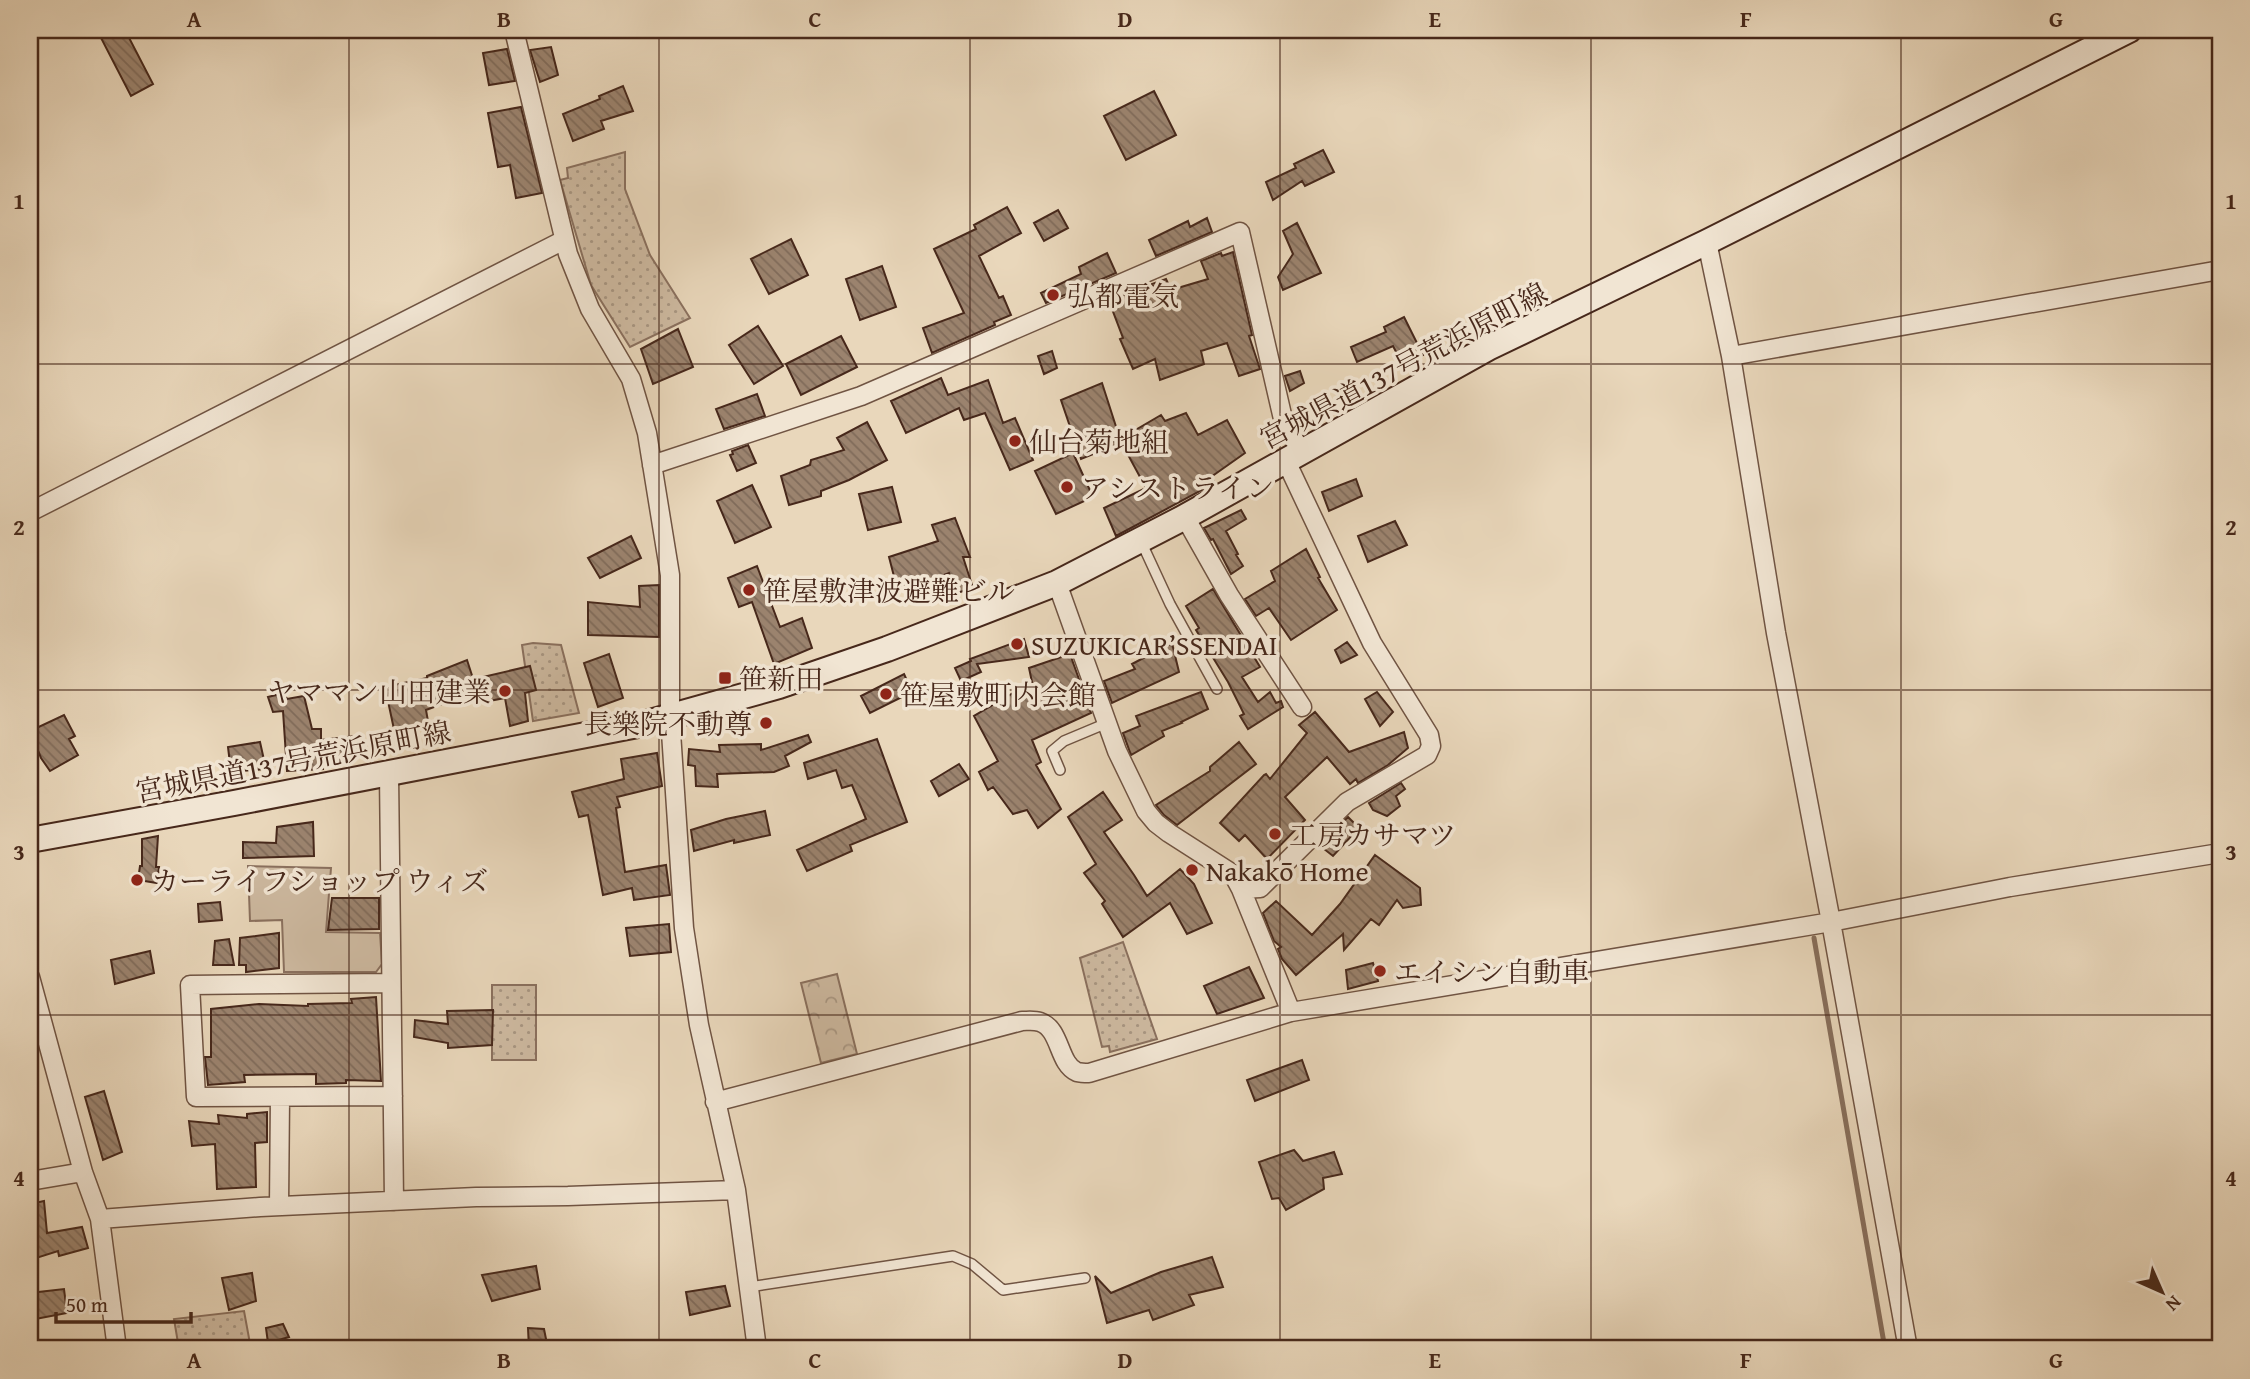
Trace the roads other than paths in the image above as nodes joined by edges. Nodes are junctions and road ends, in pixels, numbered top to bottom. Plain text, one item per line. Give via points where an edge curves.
1 (514, 30) edge
2 (2129, 30) edge
3 (564, 240) junction
4 (1707, 242) junction
5 (2220, 270) edge
6 (1731, 356) junction
7 (1293, 457) junction
8 (652, 465) junction
9 (30, 512) edge
10 (1190, 526) dead end
11 (1145, 550) dead end
12 (1057, 583) junction
13 (1217, 689) dead end
14 (1302, 707) dead end
15 (670, 717) junction
16 (1107, 723) junction
17 (1060, 770) dead end
18 (389, 774) junction
19 (30, 840) edge
20 (2220, 853) edge
21 (1241, 889) junction
22 (1831, 922) junction
23 (30, 977) edge
24 (391, 983) junction
25 (1291, 1012) junction
26 (393, 1096) junction
27 (280, 1097) junction
28 (715, 1102) junction
29 (83, 1172) junction
30 (30, 1181) edge
31 (736, 1190) junction
32 (394, 1201) junction
33 (279, 1206) junction
34 (100, 1219) junction
35 (1085, 1278) dead end
36 (749, 1287) junction
37 (117, 1349) edge
38 (757, 1349) edge
39 (1908, 1349) edge

1 - 3 street
2 - 4 main road, 宮城県道137号荒浜原町線
3 - 8 street via 590,309 631,379
3 - 9 street
4 - 6 street
4 - 7 main road, 宮城県道137号荒浜原町線 via 1489,348
5 - 6 street
6 - 22 street via 1776,633
7 - 8 street via 1240,232 861,396
7 - 12 main road, 宮城県道137号荒浜原町線
7 - 21 street via 1362,622 1429,735 1431,746 1427,755 1347,802 1260,888
8 - 15 street via 670,575
10 - 14 street
11 - 13 lane
12 - 15 main road, 宮城県道137号荒浜原町線 via 887,649
12 - 16 street
15 - 18 main road, 宮城県道137号荒浜原町線
15 - 28 street via 684,928
16 - 17 lane via 1052,751
16 - 21 street via 1146,811 1169,833 1233,874
18 - 19 main road, 宮城県道137号荒浜原町線
18 - 24 street
20 - 22 street
21 - 25 street
22 - 25 street
22 - 39 street
23 - 29 street
24 - 26 street
24 - 27 street via 190,985 196,1097
25 - 28 street via 1089,1073 1076,1072 1045,1025 1022,1021
26 - 27 street
26 - 32 street
27 - 33 street
28 - 31 street
29 - 30 street
29 - 34 street
31 - 32 street
31 - 36 street
32 - 33 street
33 - 34 street
34 - 37 street
35 - 36 lane via 1003,1290 972,1264 953,1256
36 - 38 street

